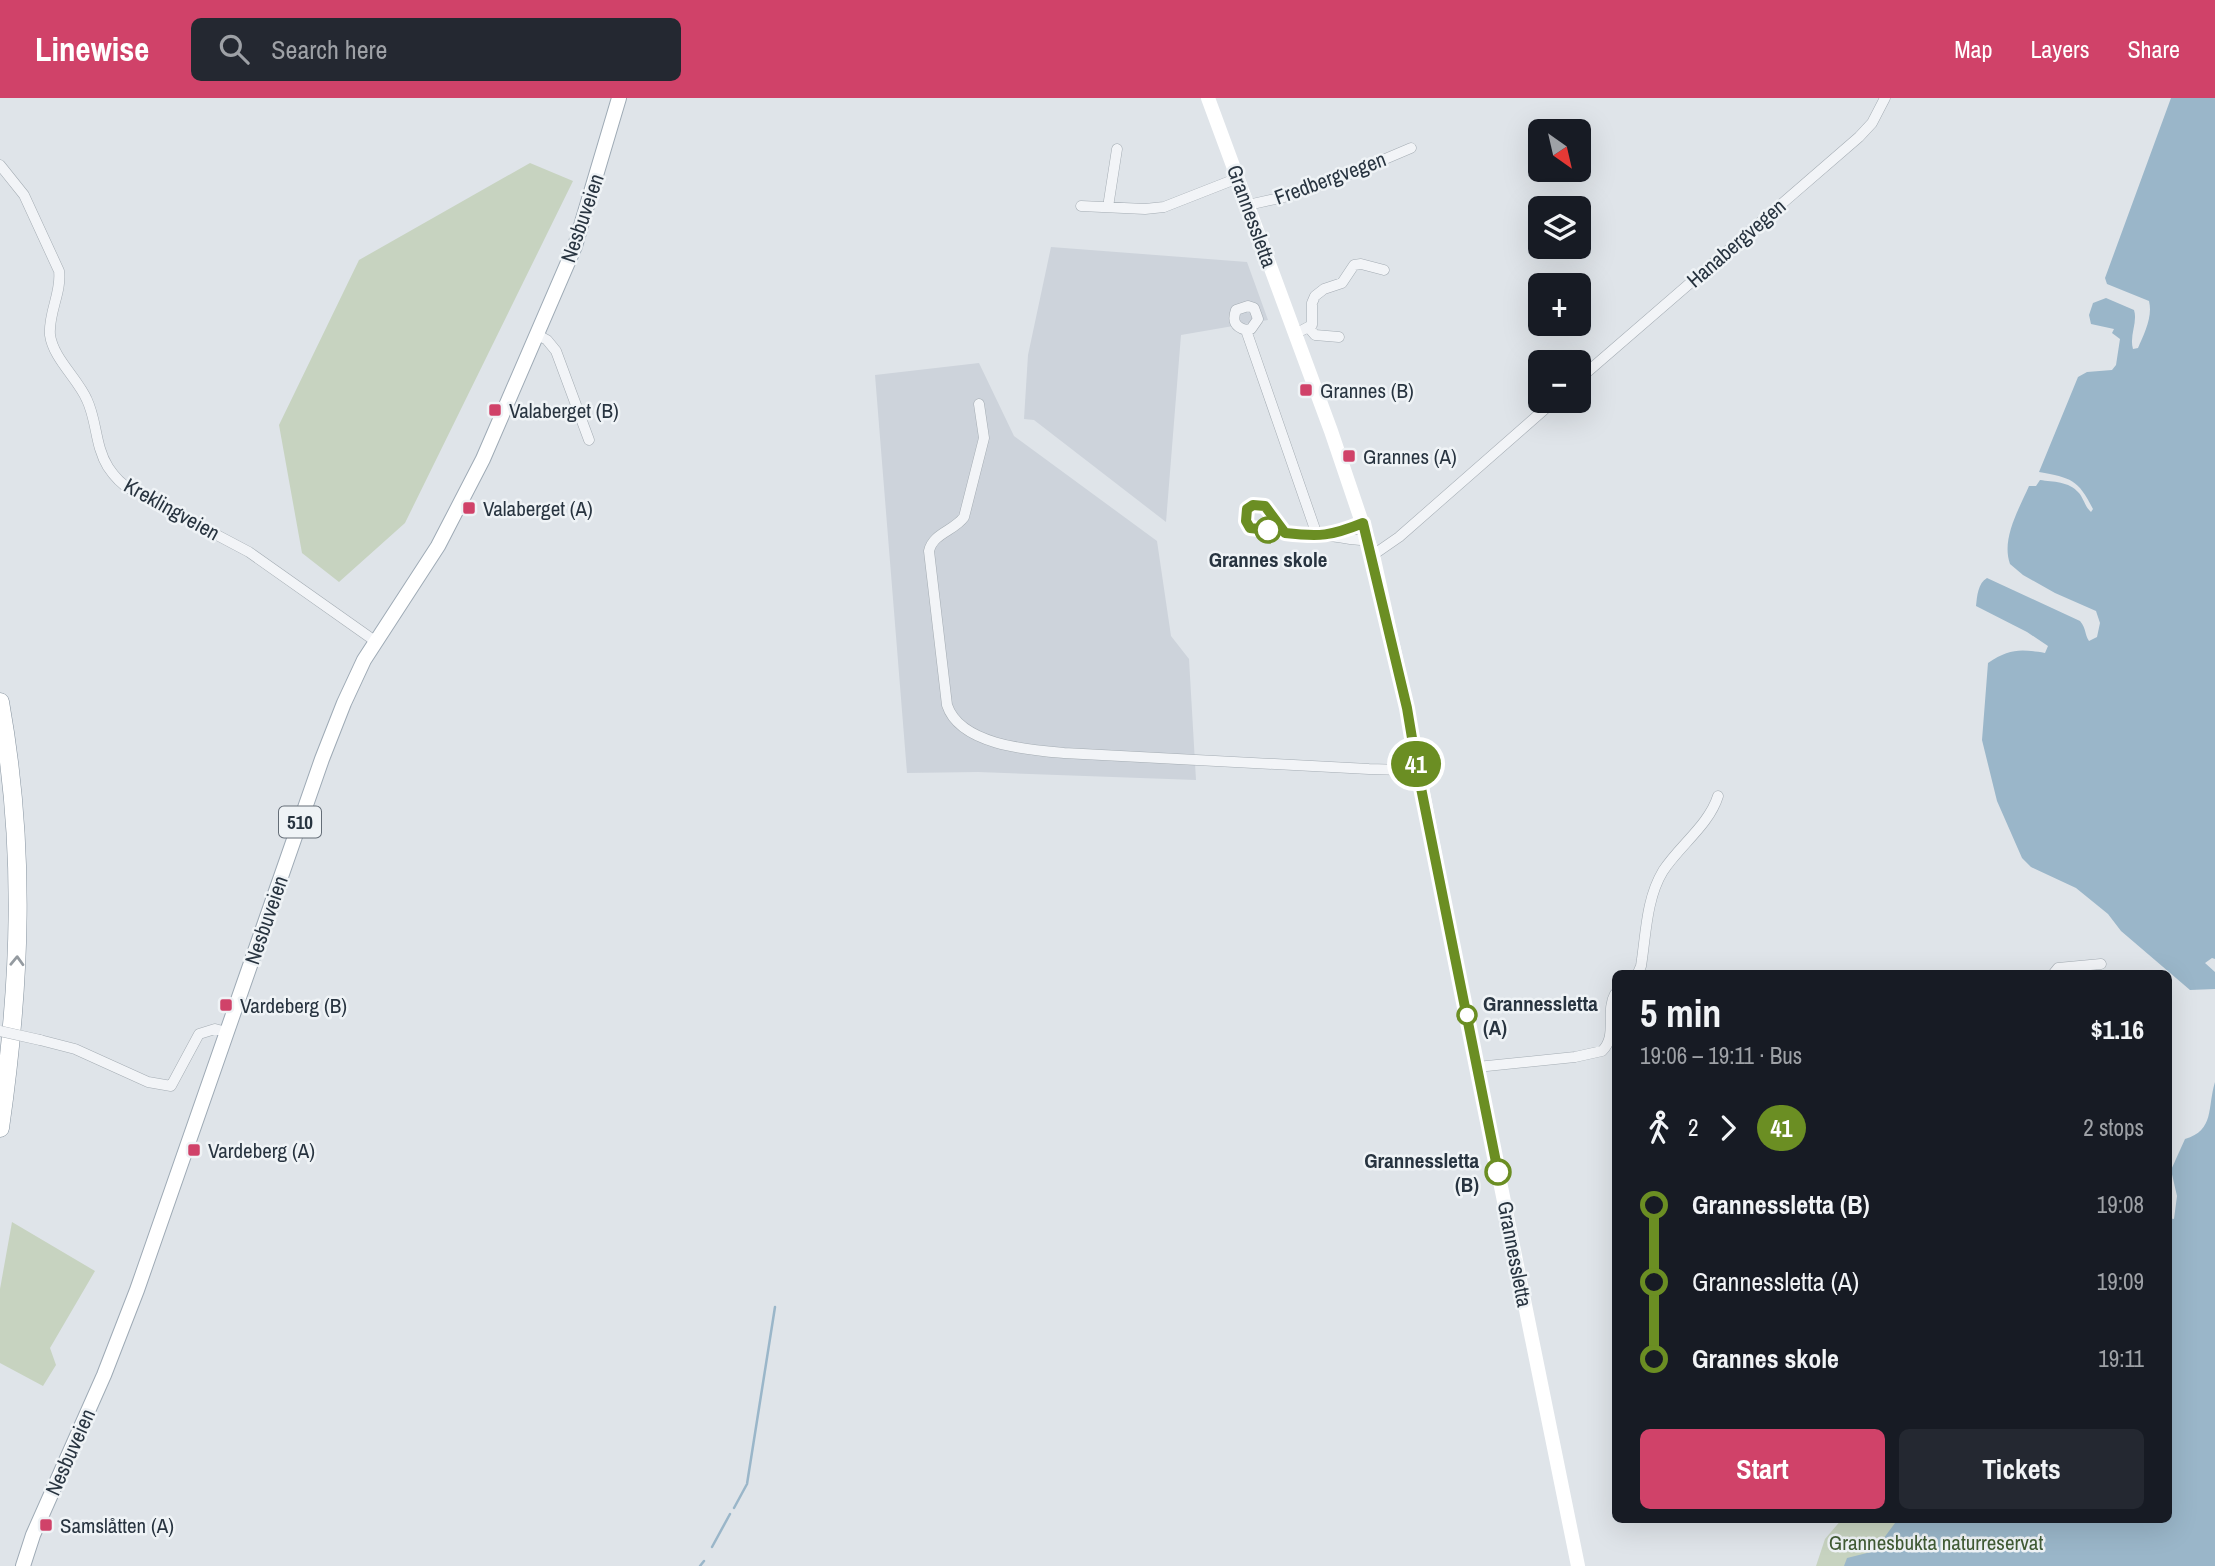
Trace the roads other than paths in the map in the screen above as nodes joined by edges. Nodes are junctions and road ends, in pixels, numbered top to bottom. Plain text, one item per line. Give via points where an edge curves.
1 (619, 98) edge
2 (1208, 98) edge
3 (1885, 98) edge
4 (1411, 148) dead end
5 (1117, 149) dead end
6 (0, 164) edge
7 (1238, 178) junction
8 (1248, 205) junction
9 (1081, 206) dead end
10 (1108, 207) junction
11 (1384, 270) dead end
12 (1309, 328) junction
13 (1246, 330) dead end
14 (1295, 334) junction
15 (538, 335) junction
16 (1339, 338) dead end
17 (1591, 369) edge
18 (979, 404) dead end
19 (1540, 413) edge
20 (589, 440) dead end
21 (1363, 523) junction
22 (1285, 533) dead end
23 (1317, 535) junction
24 (1329, 536) junction
25 (1368, 540) junction
26 (1373, 555) junction
27 (375, 640) junction
28 (0, 702) edge
29 (1417, 768) junction
30 (1718, 796) dead end
31 (2101, 964) dead end
32 (1640, 970) edge
33 (2056, 970) edge
34 (1612, 1006) edge
35 (0, 1031) edge
36 (226, 1032) junction
37 (1610, 1047) edge
38 (1477, 1067) junction
39 (0, 1128) edge
40 (23, 1566) edge
41 (1578, 1566) edge

1 - 15 main road, Nesbuveien / 510 via 575,246
2 - 7 main road, Grannessletta
3 - 17 street, Hanabergvegen via 1859,137
4 - 8 street, Fredbergvegen via 1345,176
5 - 10 street
6 - 27 street, Kreklingveien via 24,195 59,271 51,338 87,399 101,453 115,476 130,489 250,552
7 - 8 main road, Grannessletta
7 - 10 street via 1164,207
8 - 14 main road, Grannessletta
9 - 10 street
11 - 12 street via 1354,265 1342,283 1319,291 1312,303 1314,320
12 - 14 street
12 - 16 street via 1315,335
13 - 23 street
14 - 21 main road, Grannessletta
15 - 20 street via 556,351
15 - 27 main road, Nesbuveien / 510 via 467,494
18 - 29 street via 984,438 964,517 934,539 929,551 947,705 960,725 1002,744 1052,752
19 - 26 street
21 - 24 street
21 - 25 main road, Grannessletta
22 - 23 street
23 - 24 street
24 - 25 street
25 - 26 main road, Grannessletta
26 - 29 main road, Grannessletta
27 - 36 main road, Nesbuveien / 510 via 322,759
39 -> 28 highway via 15,1003 19,899 14,799
29 - 38 main road, Grannessletta
30 - 32 street via 1656,886
31 - 33 street via 2066,965
34 - 37 street
35 - 36 street, bridge via 75,1049 148,1082 171,1086 199,1034 215,1029
36 - 40 main road, Nesbuveien / 510 via 104,1375
37 - 38 street via 1589,1055
38 - 41 main road, Grannessletta

